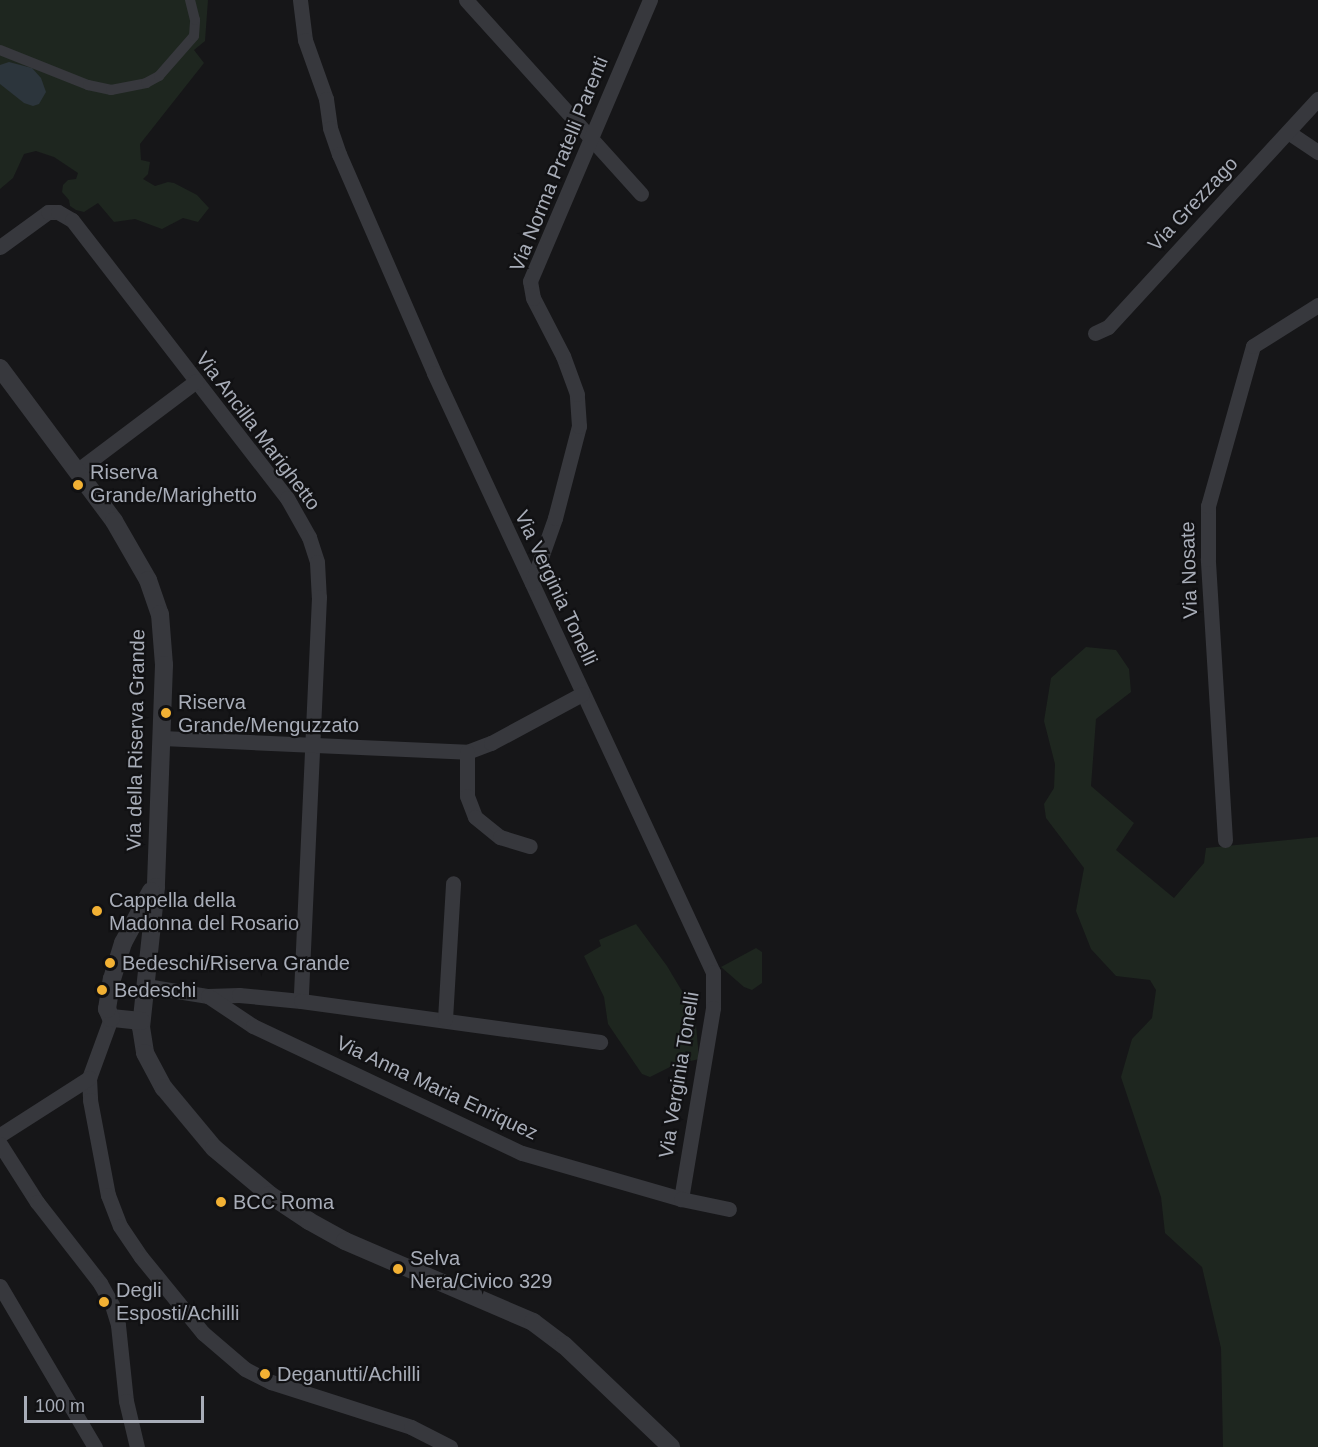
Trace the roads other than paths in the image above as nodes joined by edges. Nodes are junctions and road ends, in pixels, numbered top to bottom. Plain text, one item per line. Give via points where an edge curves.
1 (190, 0) edge
2 (300, 0) edge
3 (466, 0) edge
4 (650, 0) edge
5 (0, 50) edge
6 (1318, 99) edge
7 (1288, 132) junction
8 (591, 138) junction
9 (1318, 152) edge
10 (641, 194) dead end
11 (0, 247) edge
12 (1318, 305) edge
13 (1095, 333) dead end
14 (0, 368) edge
15 (196, 381) junction
16 (78, 470) junction
17 (532, 583) junction
18 (582, 694) junction
19 (162, 738) junction
20 (314, 744) junction
21 (467, 752) junction
22 (1225, 840) dead end
23 (530, 846) dead end
24 (155, 875) junction
25 (453, 883) dead end
26 (126, 938) junction
27 (150, 941) junction
28 (146, 986) junction
29 (208, 996) junction
30 (301, 1001) junction
31 (111, 1018) junction
32 (445, 1019) junction
33 (141, 1021) junction
34 (600, 1042) dead end
35 (88, 1078) junction
36 (0, 1135) edge
37 (0, 1144) edge
38 (681, 1199) junction
39 (729, 1209) dead end
40 (0, 1286) edge
41 (95, 1447) edge
42 (137, 1447) edge
43 (450, 1447) edge
44 (671, 1447) edge

1 - 5 street via 196,42 146,84 111,90 76,81
2 - 17 street, Via Verginia Tonelli via 305,40 326,99 339,154 434,373
3 - 8 street
4 - 8 street, Via Norma Pratelli Parenti
6 - 7 street, Via Grezzago
7 - 9 street
7 - 13 street, Via Grezzago via 1108,327
8 - 10 street
8 - 17 street, Via Norma Pratelli Parenti via 530,281 533,298 563,356 577,394 579,426 555,518
11 - 15 street, Via Ancilla Marighetto via 48,212 68,217
12 - 22 street, Via Nosate via 1253,346 1208,506
14 - 16 street, Via della Riserva Grande
15 - 16 street
15 - 20 street, Via Ancilla Marighetto via 287,498 313,549 319,597
16 - 19 street, Via della Riserva Grande via 138,560 158,606 164,645
17 - 18 street, Via Verginia Tonelli
18 - 21 street
18 - 38 street, Via Verginia Tonelli via 714,978 713,1008
19 - 20 street
19 - 24 street, Via della Riserva Grande
20 - 21 street
20 - 30 street, Via Ancilla Marighetto
21 - 23 street via 467,795 475,817 500,837
24 - 26 street, Via della Riserva Grande via 148,901
24 - 27 street, Via della Riserva Grande
25 - 32 street
26 - 27 street via 134,934
26 - 31 street, Via della Riserva Grande via 109,990 107,1009
27 - 28 street, Via della Riserva Grande
28 - 29 street
28 - 33 street, Via della Riserva Grande
29 - 30 street
29 - 38 street, Via Anna Maria Enriquez via 253,1026 522,1153
30 - 32 street
31 - 33 street
31 - 35 street
32 - 34 street
33 - 44 street, Via della Riserva Grande via 145,1053 169,1095 214,1148 250,1180 345,1241 533,1322 564,1345
35 - 36 street
35 - 43 street via 102,1167 115,1215 134,1248 203,1333 237,1364 261,1378 411,1427
37 - 42 street via 112,1305
38 - 39 street, Via Anna Maria Enriquez
40 - 41 street

